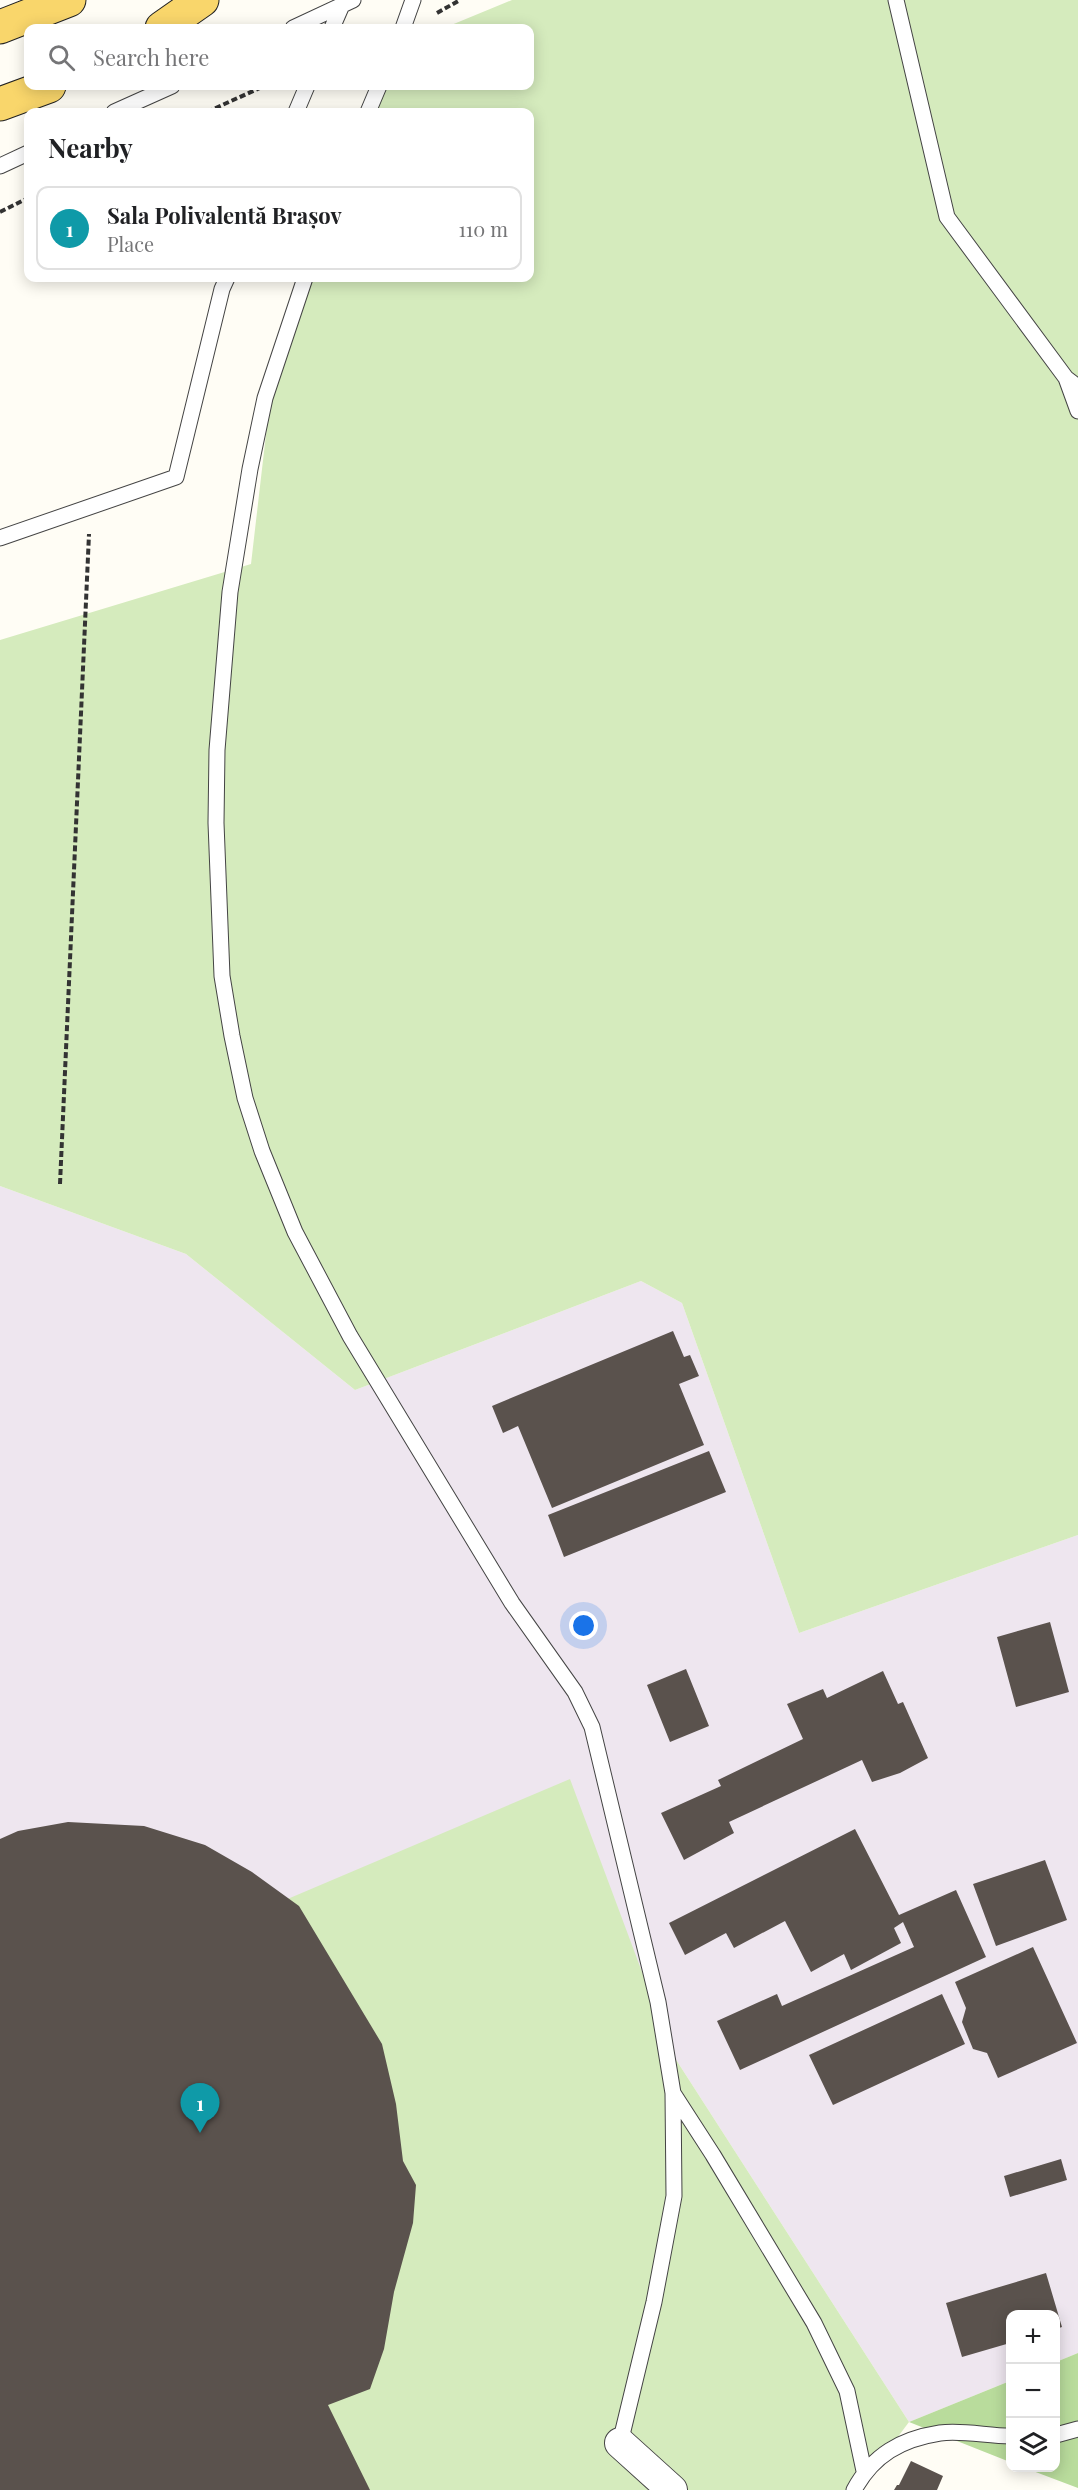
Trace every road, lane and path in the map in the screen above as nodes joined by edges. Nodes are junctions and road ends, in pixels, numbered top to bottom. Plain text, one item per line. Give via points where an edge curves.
1 (69, 0) edge
2 (202, 0) edge
3 (413, 0) edge
4 (896, 0) edge
5 (347, 3) edge
6 (168, 24) edge
7 (302, 24) edge
8 (334, 24) edge
9 (404, 24) edge
10 (0, 27) edge
11 (38, 90) edge
12 (163, 90) edge
13 (255, 90) edge
14 (305, 90) edge
15 (378, 90) edge
16 (0, 104) edge
17 (123, 108) edge
18 (216, 108) edge
19 (298, 108) edge
20 (370, 108) edge
21 (24, 155) edge
22 (0, 166) edge
23 (24, 200) edge
24 (0, 212) edge
25 (225, 282) edge
26 (304, 282) edge
27 (1072, 383) edge
28 (1078, 411) edge
29 (91, 507) junction
30 (0, 538) edge
31 (60, 1184) dead end
32 (674, 2093) junction
33 (1078, 2429) edge
34 (1060, 2434) edge
35 (1006, 2436) edge
36 (620, 2443) joint
37 (864, 2471) junction
38 (672, 2490) edge
39 (854, 2490) edge

1 - 10 main road
2 - 6 main road
3 - 9 lane
4 - 27 lane via 947,217
5 - 7 lane
5 - 8 lane
11 - 16 main road
12 - 17 lane
13 - 18 path
14 - 19 lane
15 - 20 lane
21 - 22 lane
23 - 24 path
25 - 29 lane via 176,477
26 - 32 lane via 265,398 230,592 217,750 216,823 222,976 232,1036 245,1098 295,1232 350,1336 512,1603 575,1692 592,1727 658,2002
27 - 28 lane
29 - 30 lane
29 - 31 path
32 - 36 lane via 674,2196 654,2302
32 - 37 lane via 814,2323 847,2391
33 - 34 lane
35 - 37 lane via 941,2433 897,2444
36 - 38 street
37 - 39 lane

